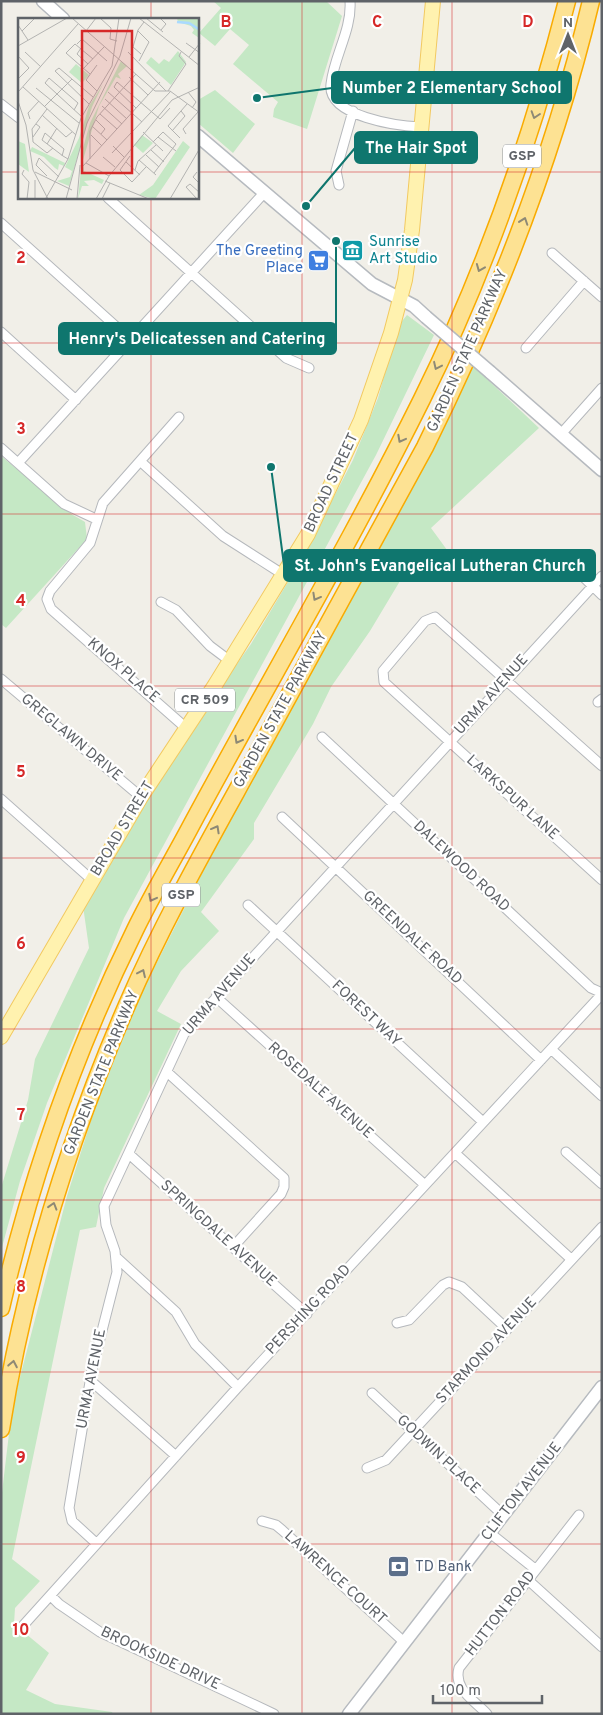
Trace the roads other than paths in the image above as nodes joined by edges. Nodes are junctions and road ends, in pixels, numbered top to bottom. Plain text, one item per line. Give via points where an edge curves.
1 (350, 1) edge
2 (433, 1) edge
3 (567, 1) edge
4 (591, 1) edge
5 (46, 2) edge
6 (61, 18) edge
7 (425, 80) junction
8 (467, 89) dead end
9 (1, 104) edge
10 (353, 111) junction
11 (18, 117) edge
12 (421, 127) junction
13 (199, 137) edge
14 (339, 185) dead end
15 (264, 193) junction
16 (109, 199) edge
17 (1, 223) edge
18 (552, 253) dead end
19 (191, 273) junction
20 (584, 281) junction
21 (602, 297) edge
22 (401, 300) junction
23 (1, 332) edge
24 (131, 340) junction
25 (526, 348) dead end
26 (309, 368) dead end
27 (602, 388) edge
28 (76, 400) junction
29 (179, 417) dead end
30 (561, 434) junction
31 (1, 448) edge
32 (140, 461) junction
33 (18, 463) junction
34 (602, 470) edge
35 (96, 519) junction
36 (567, 561) dead end
37 (284, 575) junction
38 (602, 576) edge
39 (593, 586) junction
40 (602, 594) edge
41 (161, 602) dead end
42 (230, 660) junction
43 (1, 679) edge
44 (506, 680) junction
45 (186, 728) junction
46 (322, 737) dead end
47 (450, 742) junction
48 (602, 766) edge
49 (141, 797) junction
50 (1, 799) edge
51 (393, 803) junction
52 (282, 817) dead end
53 (336, 866) junction
54 (92, 880) junction
55 (602, 880) edge
56 (248, 905) dead end
57 (276, 931) junction
58 (602, 994) edge
59 (216, 998) junction
60 (1, 1037) edge
61 (551, 1049) junction
62 (541, 1060) junction
63 (167, 1072) junction
64 (602, 1096) edge
65 (483, 1122) junction
66 (566, 1152) dead end
67 (455, 1153) junction
68 (129, 1154) junction
69 (602, 1184) edge
70 (425, 1185) junction
71 (602, 1226) edge
72 (233, 1248) junction
73 (116, 1257) junction
74 (571, 1260) junction
75 (1, 1308) edge
76 (307, 1314) junction
77 (397, 1323) dead end
78 (507, 1329) junction
79 (90, 1380) junction
80 (238, 1387) junction
81 (602, 1388) edge
82 (372, 1393) dead end
83 (1, 1429) edge
84 (412, 1431) junction
85 (176, 1456) junction
86 (367, 1468) dead end
87 (579, 1515) dead end
88 (504, 1516) junction
89 (262, 1521) dead end
90 (490, 1533) junction
91 (96, 1543) junction
92 (535, 1569) junction
93 (527, 1579) junction
94 (51, 1596) junction
95 (20, 1630) dead end
96 (404, 1642) junction
97 (602, 1647) edge
98 (274, 1714) edge
99 (349, 1714) edge
100 (487, 1714) edge

1 - 10 street via 349,21 331,88 336,100
2 - 7 main road, BROAD STREET / CR 509
3 -> 75 highway, GARDEN STATE PARKWAY / GSP via 524,150 494,233 442,355 354,528 136,929 101,1004 34,1188
83 -> 4 highway, GARDEN STATE PARKWAY / GSP via 24,1310 49,1219 121,1020 164,926 450,396 520,233 566,95
5 - 6 main road
7 - 8 street via 459,83
7 - 12 main road, BROAD STREET / CR 509
9 - 11 street
10 - 12 street via 379,122
10 - 14 street via 336,171
12 - 22 main road, BROAD STREET / CR 509 via 412,230
13 - 15 main road
15 - 19 street
15 - 22 main road via 372,284
16 - 19 street
17 - 24 street
18 - 20 street
19 - 24 street
19 - 26 street via 286,358
20 - 21 street
20 - 25 street
22 - 30 main road, bridge via 414,306
22 - 37 main road, BROAD STREET / CR 509 via 380,371 361,420 314,524
23 - 28 street
24 - 28 street
27 - 30 street
28 - 33 street
29 - 32 street, KNOX PLACE
30 - 34 main road
31 - 33 street
32 - 35 street, KNOX PLACE via 103,503
32 - 37 street via 223,536
33 - 35 street via 64,504
35 - 45 street, KNOX PLACE via 90,542 47,595 48,605
36 - 39 street
37 - 42 main road, BROAD STREET / CR 509
38 - 39 street, URMA AVENUE
39 - 40 street
39 - 44 street, URMA AVENUE
41 - 42 street via 176,610 210,646
42 - 45 main road, BROAD STREET / CR 509
43 - 49 street, GREGLAWN DRIVE
44 - 47 street, URMA AVENUE
44 - 47 street, LARKSPUR LANE via 441,620 430,617 419,628 383,671 382,680
44 - 48 street
45 - 49 main road, BROAD STREET / CR 509
46 - 51 street, DALEWOOD ROAD
47 - 51 street, URMA AVENUE
47 - 55 street, LARKSPUR LANE
49 - 54 main road, BROAD STREET / CR 509
50 - 54 street
51 - 53 street, URMA AVENUE
51 - 58 street, DALEWOOD ROAD via 584,982
52 - 53 street, GREENDALE ROAD
53 - 57 street, URMA AVENUE
53 - 62 street, GREENDALE ROAD
54 - 60 main road, BROAD STREET / CR 509
56 - 57 street, FOREST WAY
57 - 59 street, URMA AVENUE
57 - 65 street, FOREST WAY
58 - 61 street, PERSHING ROAD
59 - 63 street, URMA AVENUE via 184,1034
59 - 70 street, ROSEDALE AVENUE
61 - 62 street, PERSHING ROAD
61 - 64 street
62 - 65 street, PERSHING ROAD
63 - 68 street, URMA AVENUE
63 - 72 street via 284,1178 281,1194
65 - 67 street, PERSHING ROAD
66 - 69 street
67 - 70 street, PERSHING ROAD
67 - 74 street
68 - 72 street, SPRINGDALE AVENUE
68 - 73 street, URMA AVENUE via 104,1206
70 - 76 street, PERSHING ROAD
71 - 74 street, STARMOND AVENUE
72 - 76 street, SPRINGDALE AVENUE
73 - 79 street, URMA AVENUE via 117,1272
73 - 80 street via 176,1312 195,1344
74 - 78 street, STARMOND AVENUE
76 - 80 street, PERSHING ROAD
77 - 78 street via 409,1320 449,1282 462,1287
78 - 84 street, STARMOND AVENUE
79 - 85 street
79 - 91 street, URMA AVENUE via 69,1508 72,1521
80 - 85 street, PERSHING ROAD
81 - 88 main road, CLIFTON AVENUE
82 - 84 street, GODWIN PLACE
84 - 86 street, STARMOND AVENUE via 386,1460
84 - 88 street, GODWIN PLACE
85 - 91 street, PERSHING ROAD
87 - 92 street, HUTTON ROAD
88 - 90 main road, CLIFTON AVENUE
89 - 96 street, LAWRENCE COURT via 282,1530
90 - 92 street
90 - 96 main road, CLIFTON AVENUE
91 - 94 street, PERSHING ROAD
92 - 93 street, HUTTON ROAD
93 - 97 street
93 - 100 street, HUTTON ROAD via 457,1674 461,1688
94 - 95 street, PERSHING ROAD
94 - 98 street, BROOKSIDE DRIVE via 100,1632
96 - 99 main road, CLIFTON AVENUE

